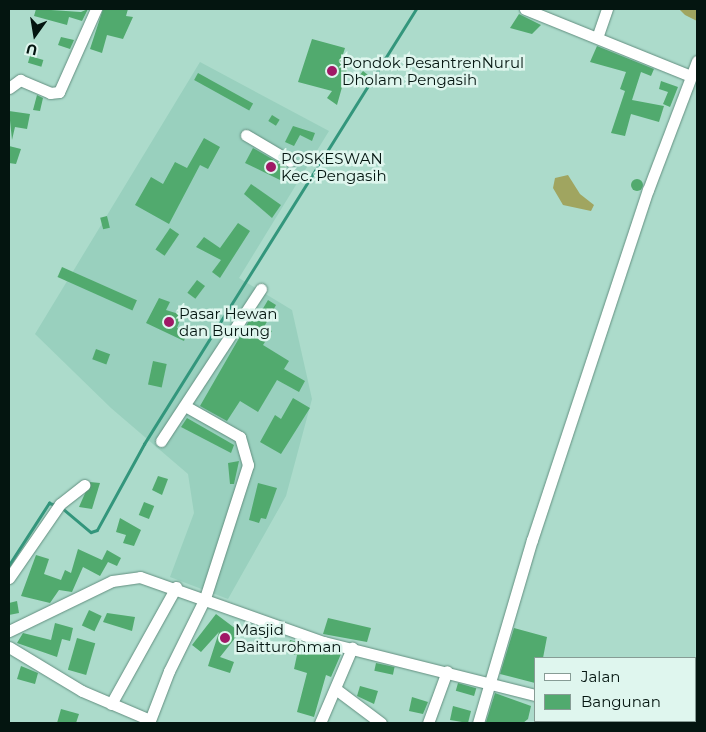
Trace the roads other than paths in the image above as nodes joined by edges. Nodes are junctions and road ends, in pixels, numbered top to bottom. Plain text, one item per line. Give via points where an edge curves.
1 (96, 9) edge
2 (525, 9) edge
3 (607, 9) edge
4 (598, 35) junction
5 (697, 61) edge
6 (9, 69) edge
7 (691, 76) junction
8 (12, 84) edge
9 (246, 135) dead end
10 (290, 161) dead end
11 (261, 290) dead end
12 (185, 406) junction
13 (161, 441) dead end
14 (84, 485) dead end
15 (9, 578) edge
16 (176, 587) junction
17 (205, 598) junction
18 (9, 631) edge
19 (9, 647) edge
20 (352, 648) junction
21 (448, 671) junction
22 (493, 681) junction
23 (337, 690) junction
24 (534, 695) edge
25 (111, 704) junction
26 (149, 721) edge
27 (320, 723) edge
28 (381, 723) edge
29 (428, 723) edge
30 (478, 723) edge

1 - 8 street via 58,92
2 - 4 street
3 - 4 street
4 - 7 street
5 - 7 street
6 - 8 street
7 - 22 street via 648,190 532,540
9 - 10 street
11 - 12 street
12 - 13 street
12 - 17 street via 240,437 248,465
14 - 15 street via 60,504
16 - 17 street
16 - 18 street via 125,576
16 - 25 street
17 - 20 street via 278,628
17 - 26 street
19 - 25 street
20 - 21 street
20 - 23 street
21 - 22 street
21 - 29 street
22 - 24 street
22 - 30 street
23 - 27 street
23 - 28 street
25 - 26 street

